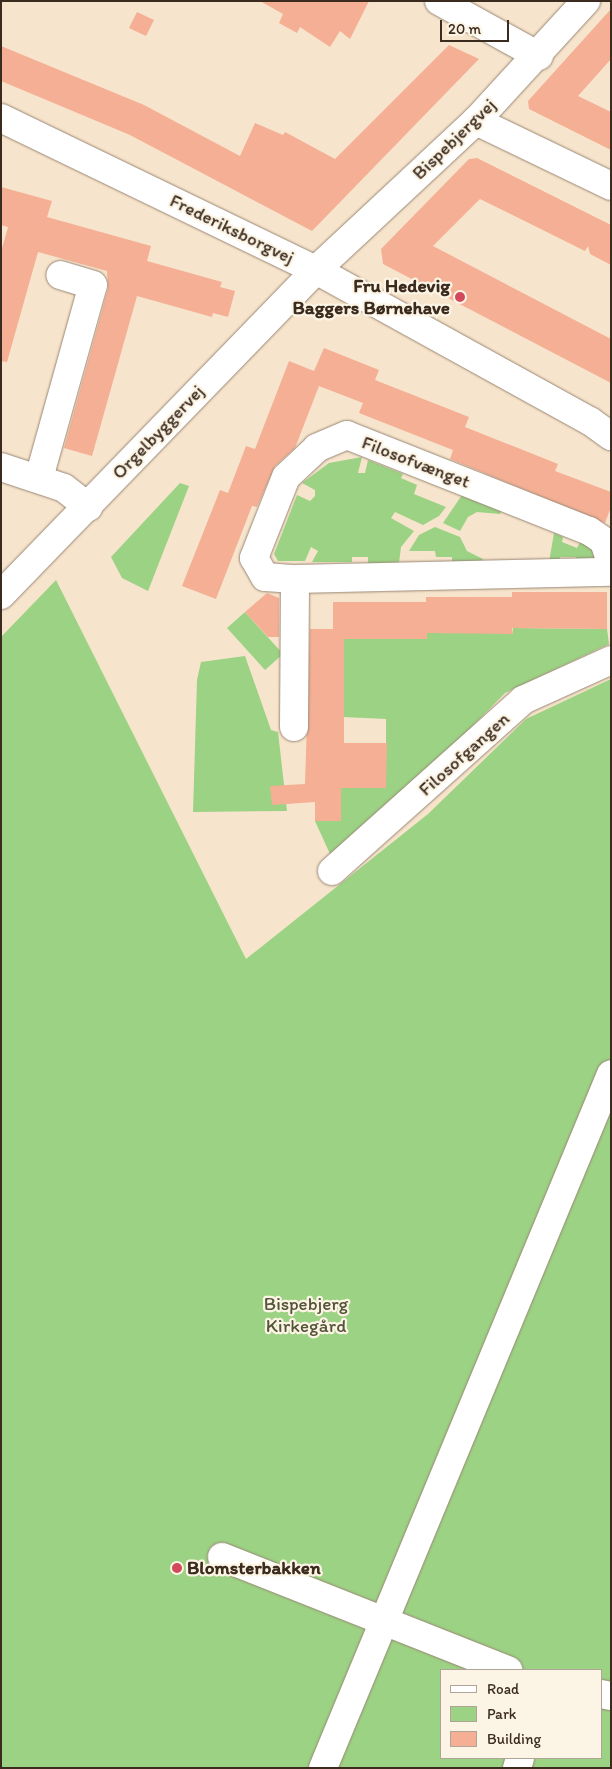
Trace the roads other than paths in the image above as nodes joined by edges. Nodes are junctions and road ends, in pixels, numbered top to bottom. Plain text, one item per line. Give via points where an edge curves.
1 (439, 1) edge
2 (586, 1) edge
3 (538, 56) junction
4 (1, 118) edge
5 (476, 121) junction
6 (611, 186) edge
7 (316, 270) junction
8 (60, 275) dead end
9 (604, 428) edge
10 (1, 467) edge
11 (39, 478) junction
12 (88, 506) junction
13 (611, 563) edge
14 (611, 572) edge
15 (295, 579) junction
16 (1, 594) edge
17 (611, 660) edge
18 (294, 727) dead end
19 (332, 871) dead end
20 (611, 1074) edge
21 (222, 1558) dead end
22 (383, 1622) junction
23 (505, 1669) edge
24 (323, 1768) edge

1 - 3 street
2 - 3 street, Bispebjergvej
3 - 5 street, Bispebjergvej
4 - 7 street, Frederiksborgvej
5 - 6 street
5 - 7 street, Bispebjergvej
7 - 9 street, Frederiksborgvej
7 - 12 street, Orgelbyggervej
8 - 11 street via 92,285
10 - 11 street
11 - 12 street via 64,488
12 - 16 street, Orgelbyggervej
13 - 15 street, Filosofvænget via 604,541 589,531 347,435 317,448 286,477 254,558 265,577
14 - 15 street, Filosofvænget
15 - 18 street
17 - 19 street, Filosofgangen via 523,700
20 - 22 street
21 - 22 street
22 - 23 street
22 - 24 street

